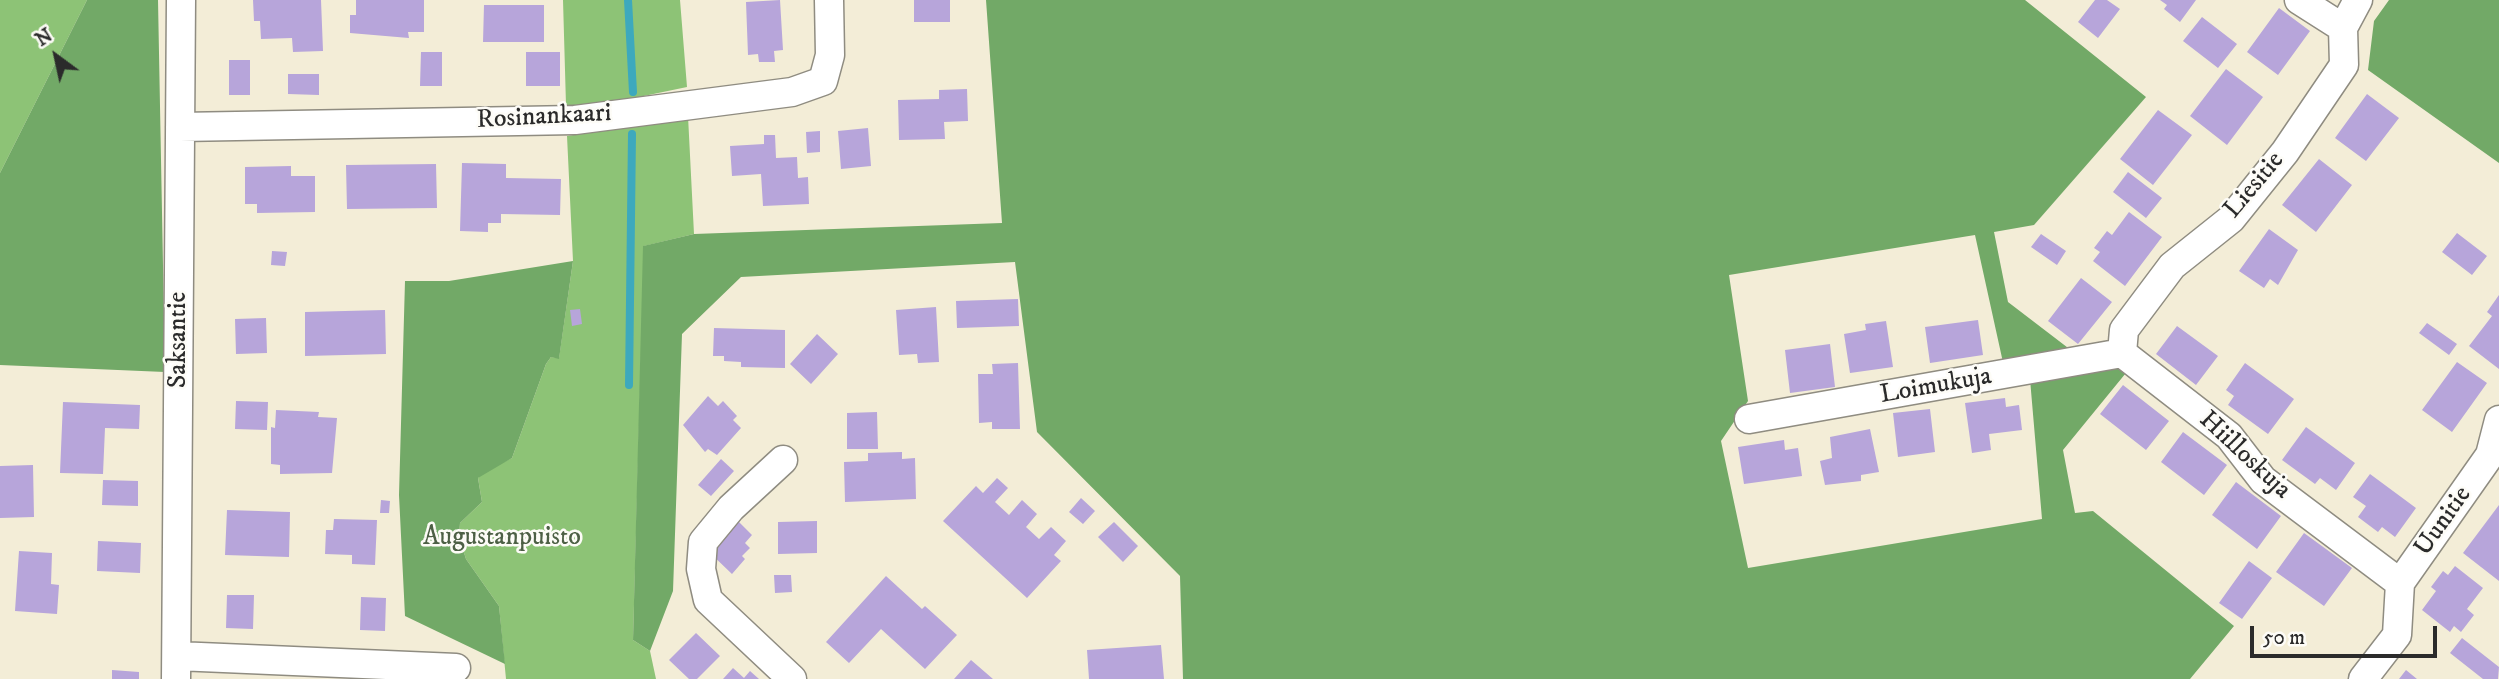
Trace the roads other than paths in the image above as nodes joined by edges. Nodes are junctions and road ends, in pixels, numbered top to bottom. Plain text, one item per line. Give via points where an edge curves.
1 (181, 0) edge
2 (829, 0) edge
3 (2299, 0) edge
4 (2358, 0) edge
5 (2343, 28) junction
6 (180, 127) junction
7 (2122, 353) junction
8 (1749, 419) dead end
9 (2499, 420) edge
10 (783, 460) dead end
11 (2400, 583) junction
12 (177, 667) edge
13 (456, 668) dead end
14 (792, 679) edge
15 (2363, 679) edge

1 - 6 street, Saksantie
2 - 6 street, Rosinankaari via 830,55 823,81 792,92 575,120
3 - 5 street
4 - 5 street, Liesitie
5 - 7 street, Liesitie via 2344,65 2285,152 2231,219 2172,266 2124,330
6 - 12 street, Saksantie
7 - 8 street, Loimukuja
7 - 11 street, Hiilloskuja via 2229,436 2263,480
9 - 11 street, Uunitie via 2490,454
10 - 14 street via 731,508 703,542 701,569 708,600
11 - 15 street via 2397,635
12 - 13 street

